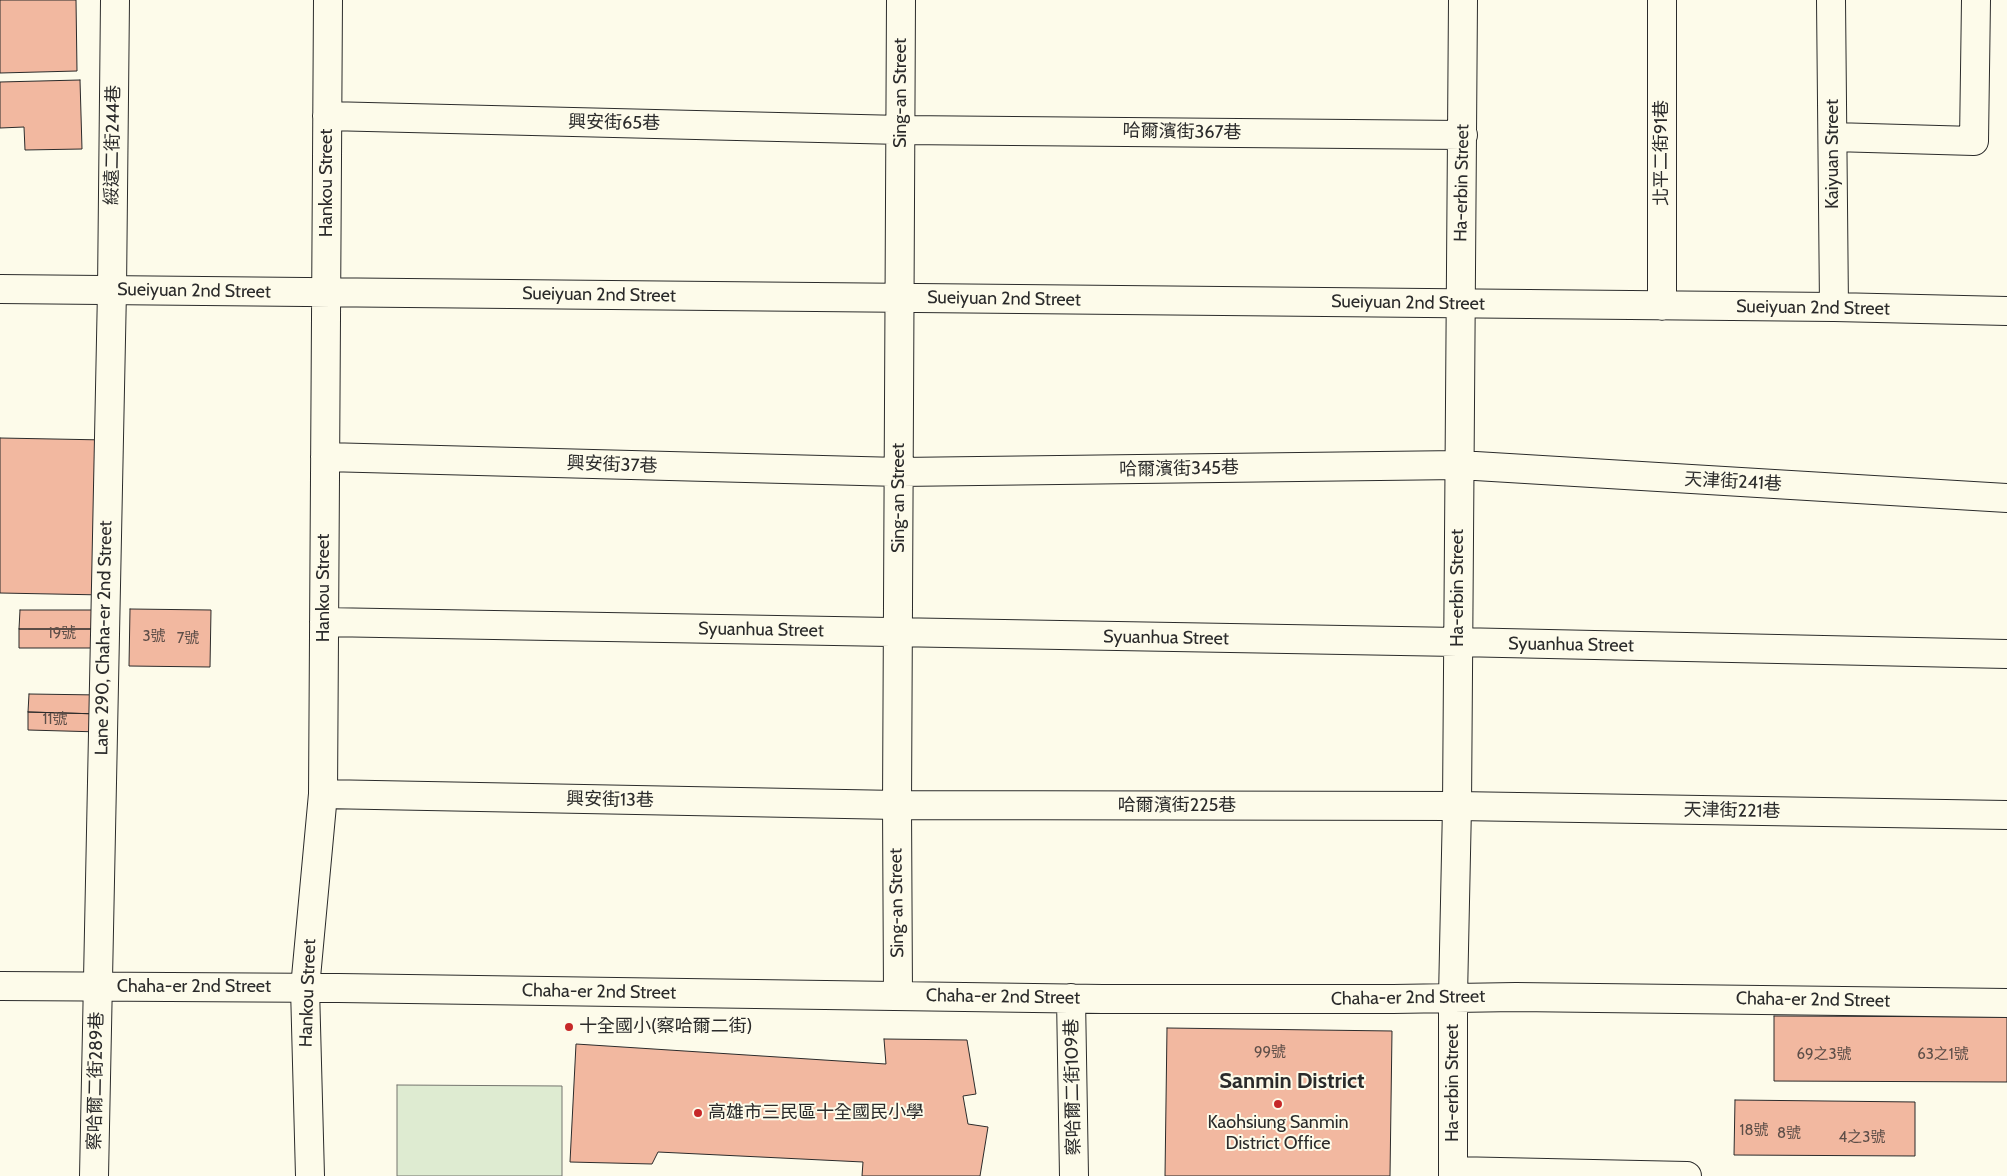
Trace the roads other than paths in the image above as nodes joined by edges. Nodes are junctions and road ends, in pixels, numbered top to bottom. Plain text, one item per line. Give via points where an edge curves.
1 (115, 0) edge
2 (328, 0) edge
3 (901, 0) edge
4 (1463, 0) edge
5 (1662, 0) edge
6 (1831, 0) edge
7 (1976, 0) edge
8 (327, 116) junction
9 (901, 130) junction
10 (1463, 135) junction
11 (1832, 137) junction
12 (0, 288) edge
13 (112, 290) junction
14 (326, 292) junction
15 (900, 298) junction
16 (1460, 303) junction
17 (1662, 306) junction
18 (1834, 307) junction
19 (2007, 311) edge
20 (325, 457) junction
21 (1459, 465) junction
22 (899, 472) junction
23 (2007, 498) edge
24 (324, 622) junction
25 (898, 633) junction
26 (1458, 642) junction
27 (2007, 654) edge
28 (323, 794) junction
29 (897, 806) junction
30 (1457, 806) junction
31 (2007, 815) edge
32 (0, 986) edge
33 (97, 987) junction
34 (305, 988) junction
35 (898, 996) junction
36 (1453, 997) junction
37 (1072, 998) junction
38 (2007, 1003) edge
39 (1453, 1173) edge
40 (94, 1176) edge
41 (310, 1176) edge
42 (1074, 1176) edge
43 (1687, 1176) edge

1 - 13 street, 綏遠二街244巷
2 - 8 street, Hankou Street
3 - 9 street, Sing-an Street
4 - 10 street, Ha-erbin Street
5 - 17 street, 北平二街91巷
6 - 11 street, Kaiyuan Street
7 - 11 street via 1974,141
8 - 9 street, 興安街65巷
8 - 14 street, Hankou Street
9 - 10 street, 哈爾濱街367巷
9 - 15 street, Sing-an Street
10 - 16 street, Ha-erbin Street
11 - 18 street, Kaiyuan Street
12 - 13 street, Sueiyuan 2nd Street
13 - 14 street, Sueiyuan 2nd Street
13 - 33 street, Lane 290, Chaha-er 2nd Street
14 - 15 street, Sueiyuan 2nd Street
14 - 20 street, Hankou Street
15 - 16 street, Sueiyuan 2nd Street
15 - 22 street, Sing-an Street
16 - 17 street, Sueiyuan 2nd Street
16 - 21 street, Ha-erbin Street
17 - 18 street, Sueiyuan 2nd Street
18 - 19 street, Sueiyuan 2nd Street
20 - 22 street, 興安街37巷
20 - 24 street, Hankou Street
21 - 22 street, 哈爾濱街345巷
21 - 23 street, 天津街241巷
21 - 26 street, Ha-erbin Street
22 - 25 street, Sing-an Street
24 - 25 street, Syuanhua Street
24 - 28 street, Hankou Street
25 - 26 street, Syuanhua Street
25 - 29 street, Sing-an Street
26 - 27 street, Syuanhua Street
26 - 30 street, Ha-erbin Street
28 - 29 street, 興安街13巷
28 - 34 street, Hankou Street
29 - 30 street, 哈爾濱街225巷
29 - 35 street, Sing-an Street
30 - 31 street, 天津街221巷
30 - 36 street, Ha-erbin Street
32 - 33 street, Chaha-er 2nd Street
33 - 34 street, Chaha-er 2nd Street
33 - 40 street, 察哈爾二街289巷
34 - 35 street, Chaha-er 2nd Street
34 - 41 street, Hankou Street
35 - 37 street, Chaha-er 2nd Street
36 - 37 street, Chaha-er 2nd Street
36 - 38 street, Chaha-er 2nd Street
36 - 39 street, Ha-erbin Street
37 - 42 street, 察哈爾二街109巷
39 - 43 street

